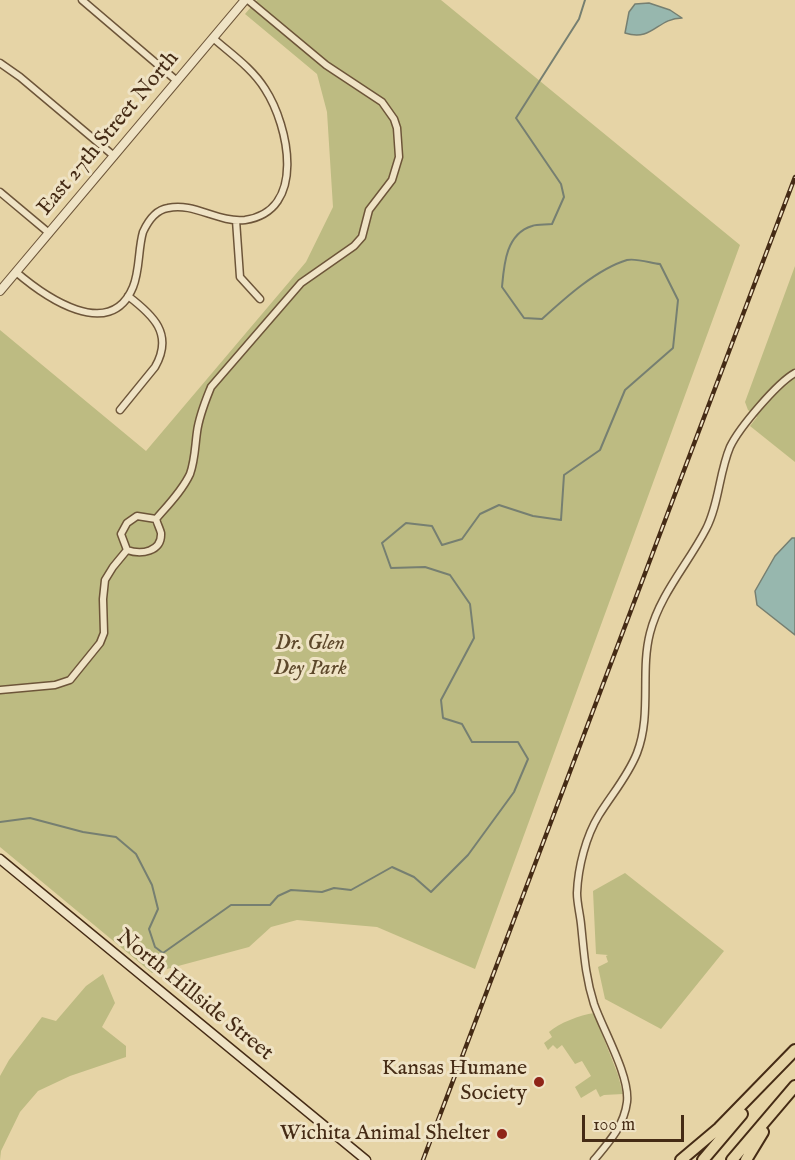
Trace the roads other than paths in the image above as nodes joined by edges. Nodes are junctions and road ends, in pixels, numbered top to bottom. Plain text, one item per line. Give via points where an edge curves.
1 (82, 0) edge
2 (246, 0) edge
3 (213, 38) junction
4 (0, 63) edge
5 (177, 81) junction
6 (114, 156) junction
7 (0, 192) edge
8 (236, 220) junction
9 (49, 233) junction
10 (16, 272) junction
11 (0, 291) edge
12 (128, 296) junction
13 (260, 298) dead end
14 (795, 373) edge
15 (120, 410) dead end
16 (156, 519) junction
17 (128, 550) junction
18 (0, 690) edge
19 (0, 859) edge
20 (795, 1051) edge
21 (795, 1086) edge
22 (366, 1160) edge
23 (594, 1160) edge
24 (681, 1160) edge
25 (703, 1160) edge
26 (732, 1160) edge
27 (746, 1160) edge

1 - 5 street
2 - 3 street, East 27th Street North
2 - 16 street via 326,65 382,102 394,119 399,157 392,180 369,210 362,237 301,283 211,387 197,430 189,474
3 - 5 street, East 27th Street North
3 - 8 street via 267,91 287,151 285,187 277,201 265,213
4 - 6 street
5 - 6 street, East 27th Street North
6 - 9 street, East 27th Street North
7 - 9 street
8 - 12 street via 180,207 159,211 143,232 134,284
8 - 13 street via 240,277
9 - 10 street, East 27th Street North
10 - 11 street, East 27th Street North
10 - 12 street via 40,292 81,311 112,310
12 - 15 street via 152,316 163,343 155,367
14 - 23 street via 740,430 730,448 709,524 664,598 645,657 646,718 638,752 598,817 580,868 577,893 584,967 594,1004 622,1073 627,1099 619,1128
16 - 17 street via 161,532 153,549 145,553
16 - 17 street via 137,516 127,523 122,534
17 - 18 street via 105,580 105,627 100,643 70,680
19 - 22 main road, North Hillside Street
20 - 24 highway via 719,1128
20 - 25 highway
21 - 26 highway
21 - 27 highway

